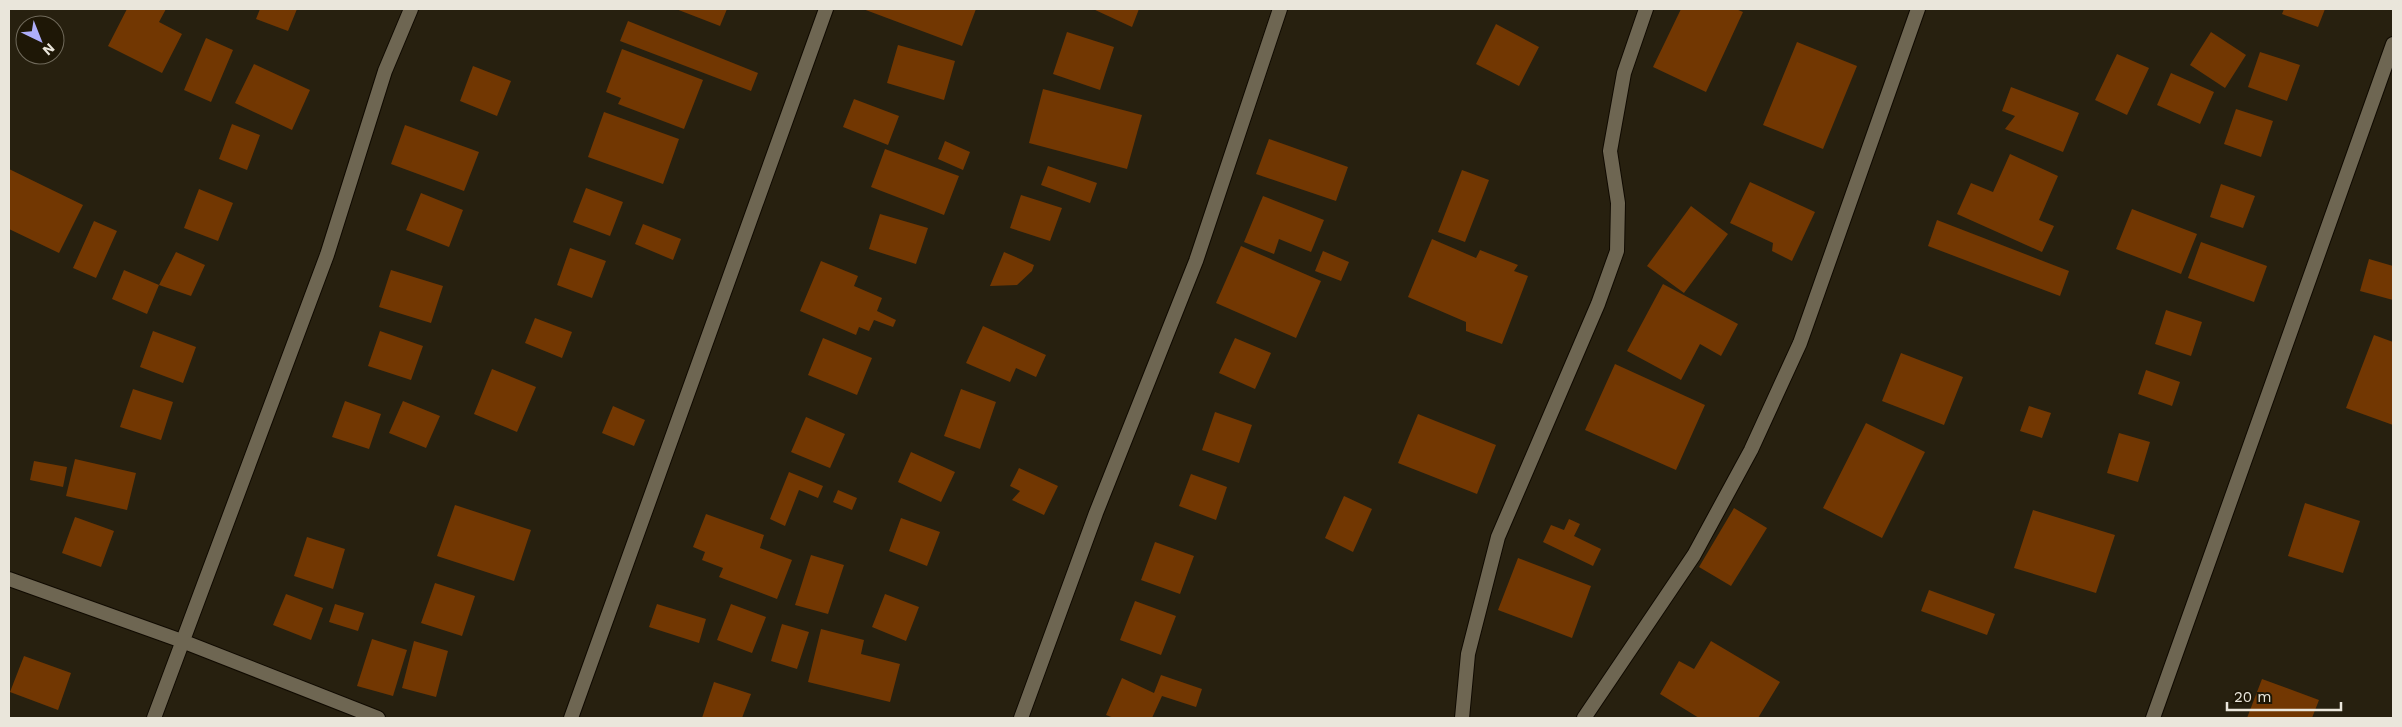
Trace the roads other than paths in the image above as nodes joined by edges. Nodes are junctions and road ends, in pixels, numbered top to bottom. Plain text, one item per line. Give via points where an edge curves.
1 (412, 9) edge
2 (826, 9) edge
3 (1280, 9) edge
4 (1646, 9) edge
5 (1918, 9) edge
6 (2393, 44) edge
7 (9, 579) edge
8 (182, 641) junction
9 (154, 718) edge
10 (378, 718) edge
11 (571, 718) edge
12 (1021, 718) edge
13 (1462, 718) edge
14 (1584, 718) edge
15 (2153, 718) edge

1 - 8 street via 385,71 327,254
2 - 11 street
3 - 12 street via 1196,260 1096,513
4 - 13 street via 1624,73 1610,151 1618,203 1618,251 1498,537 1468,654
5 - 14 street via 1800,343 1750,450 1694,555
6 - 15 street
7 - 8 street
8 - 9 street
8 - 10 street

